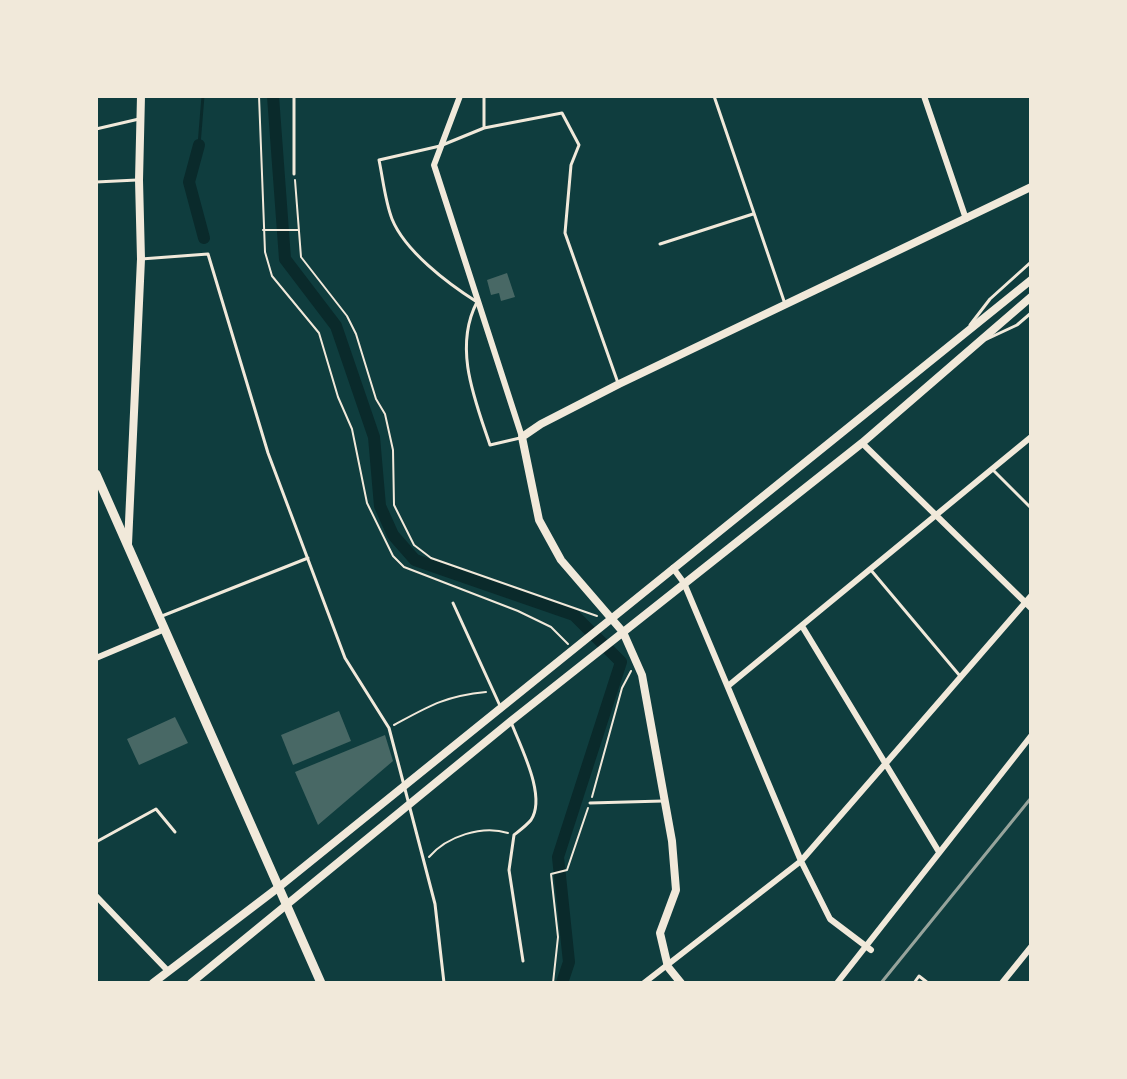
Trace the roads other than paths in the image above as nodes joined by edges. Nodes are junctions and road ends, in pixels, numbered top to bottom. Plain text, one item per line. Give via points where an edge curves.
1 (141, 96) edge
2 (294, 96) edge
3 (460, 96) edge
4 (484, 96) edge
5 (714, 96) edge
6 (924, 96) edge
7 (140, 118) junction
8 (96, 129) edge
9 (484, 129) junction
10 (440, 146) junction
11 (294, 174) road end
12 (139, 180) junction
13 (96, 182) edge
14 (1031, 187) edge
15 (753, 214) junction
16 (966, 219) junction
17 (660, 244) dead end
18 (141, 260) junction
19 (1031, 262) edge
20 (1031, 280) edge
21 (1031, 297) edge
22 (477, 302) junction
23 (785, 304) junction
24 (1031, 314) edge
25 (962, 337) junction
26 (969, 348) junction
27 (619, 384) junction
28 (522, 437) junction
29 (1031, 437) edge
30 (862, 442) junction
31 (992, 469) junction
32 (96, 474) edge
33 (1031, 508) edge
34 (936, 514) junction
35 (128, 548) junction
36 (308, 558) junction
37 (673, 568) junction
38 (870, 569) junction
39 (684, 583) junction
40 (1031, 596) edge
41 (453, 603) dead end
42 (1025, 603) junction
43 (1031, 608) edge
44 (160, 616) junction
45 (611, 621) junction
46 (802, 626) junction
47 (165, 629) junction
48 (623, 633) junction
49 (96, 658) edge
50 (962, 677) junction
51 (728, 686) junction
52 (501, 709) junction
53 (511, 721) junction
54 (1031, 736) edge
55 (886, 765) junction
56 (403, 787) junction
57 (665, 801) junction
58 (590, 803) road end
59 (410, 806) junction
60 (175, 832) dead end
61 (96, 842) edge
62 (939, 852) junction
63 (801, 861) junction
64 (279, 887) junction
65 (96, 896) edge
66 (286, 905) junction
67 (1031, 947) edge
68 (869, 948) junction
69 (523, 961) dead end
70 (668, 967) junction
71 (168, 971) junction
72 (153, 983) edge
73 (191, 983) edge
74 (321, 983) edge
75 (444, 983) edge
76 (644, 983) edge
77 (681, 983) edge
78 (837, 983) edge
79 (914, 983) edge
80 (928, 983) edge
81 (1002, 983) edge

1 - 7 street
2 - 11 lane
3 - 10 street
4 - 9 lane
5 - 15 lane
6 - 16 street
7 - 8 lane
7 - 12 street
9 - 10 lane
9 - 27 lane via 562,113 579,145 571,165 565,233
10 - 22 street via 434,165
10 - 22 lane via 379,160 391,217 401,237 453,287
12 - 13 lane
12 - 18 street
14 - 16 street
15 - 17 lane
15 - 23 lane
16 - 23 street
18 - 35 street
18 - 36 lane via 208,254 267,453
19 - 25 lane via 990,299
20 - 25 street
21 - 26 street
22 - 28 street
22 - 28 lane via 470,315 466,371 490,445
23 - 27 street
24 - 26 lane
25 - 37 street
26 - 30 street
27 - 28 street
28 - 45 street via 539,520 561,560
29 - 31 street
30 - 34 street
30 - 39 street
31 - 33 lane
31 - 34 street
32 - 35 main road
34 - 38 street
34 - 42 street
35 - 44 main road
36 - 44 lane
36 - 56 lane via 345,658 389,728
37 - 39 street
37 - 45 street
38 - 46 street
38 - 50 lane
39 - 48 street
39 - 51 street
40 - 42 street
41 - 52 lane
42 - 43 street
42 - 50 street
44 - 47 main road
45 - 48 street
45 - 52 street
46 - 51 street
46 - 55 street
47 - 49 street
47 - 64 main road
48 - 53 street
48 - 57 street via 642,675
50 - 55 street
51 - 63 street
52 - 56 street
53 - 59 street
53 - 69 lane via 534,784 536,801 532,819 514,835 509,870
54 - 62 street
55 - 62 street
55 - 63 street
56 - 59 lane
56 - 64 street
57 - 58 lane
57 - 70 street via 676,890 660,933
59 - 66 street
59 - 75 lane via 439,926
60 - 61 lane via 156,809
62 - 68 street
63 - 68 street via 830,919
63 - 70 street
64 - 66 main road
64 - 71 street
65 - 71 street
66 - 73 street
66 - 74 main road
67 - 81 street
68 - 78 street
70 - 76 street
70 - 77 street
71 - 72 street
79 - 80 lane via 919,976

